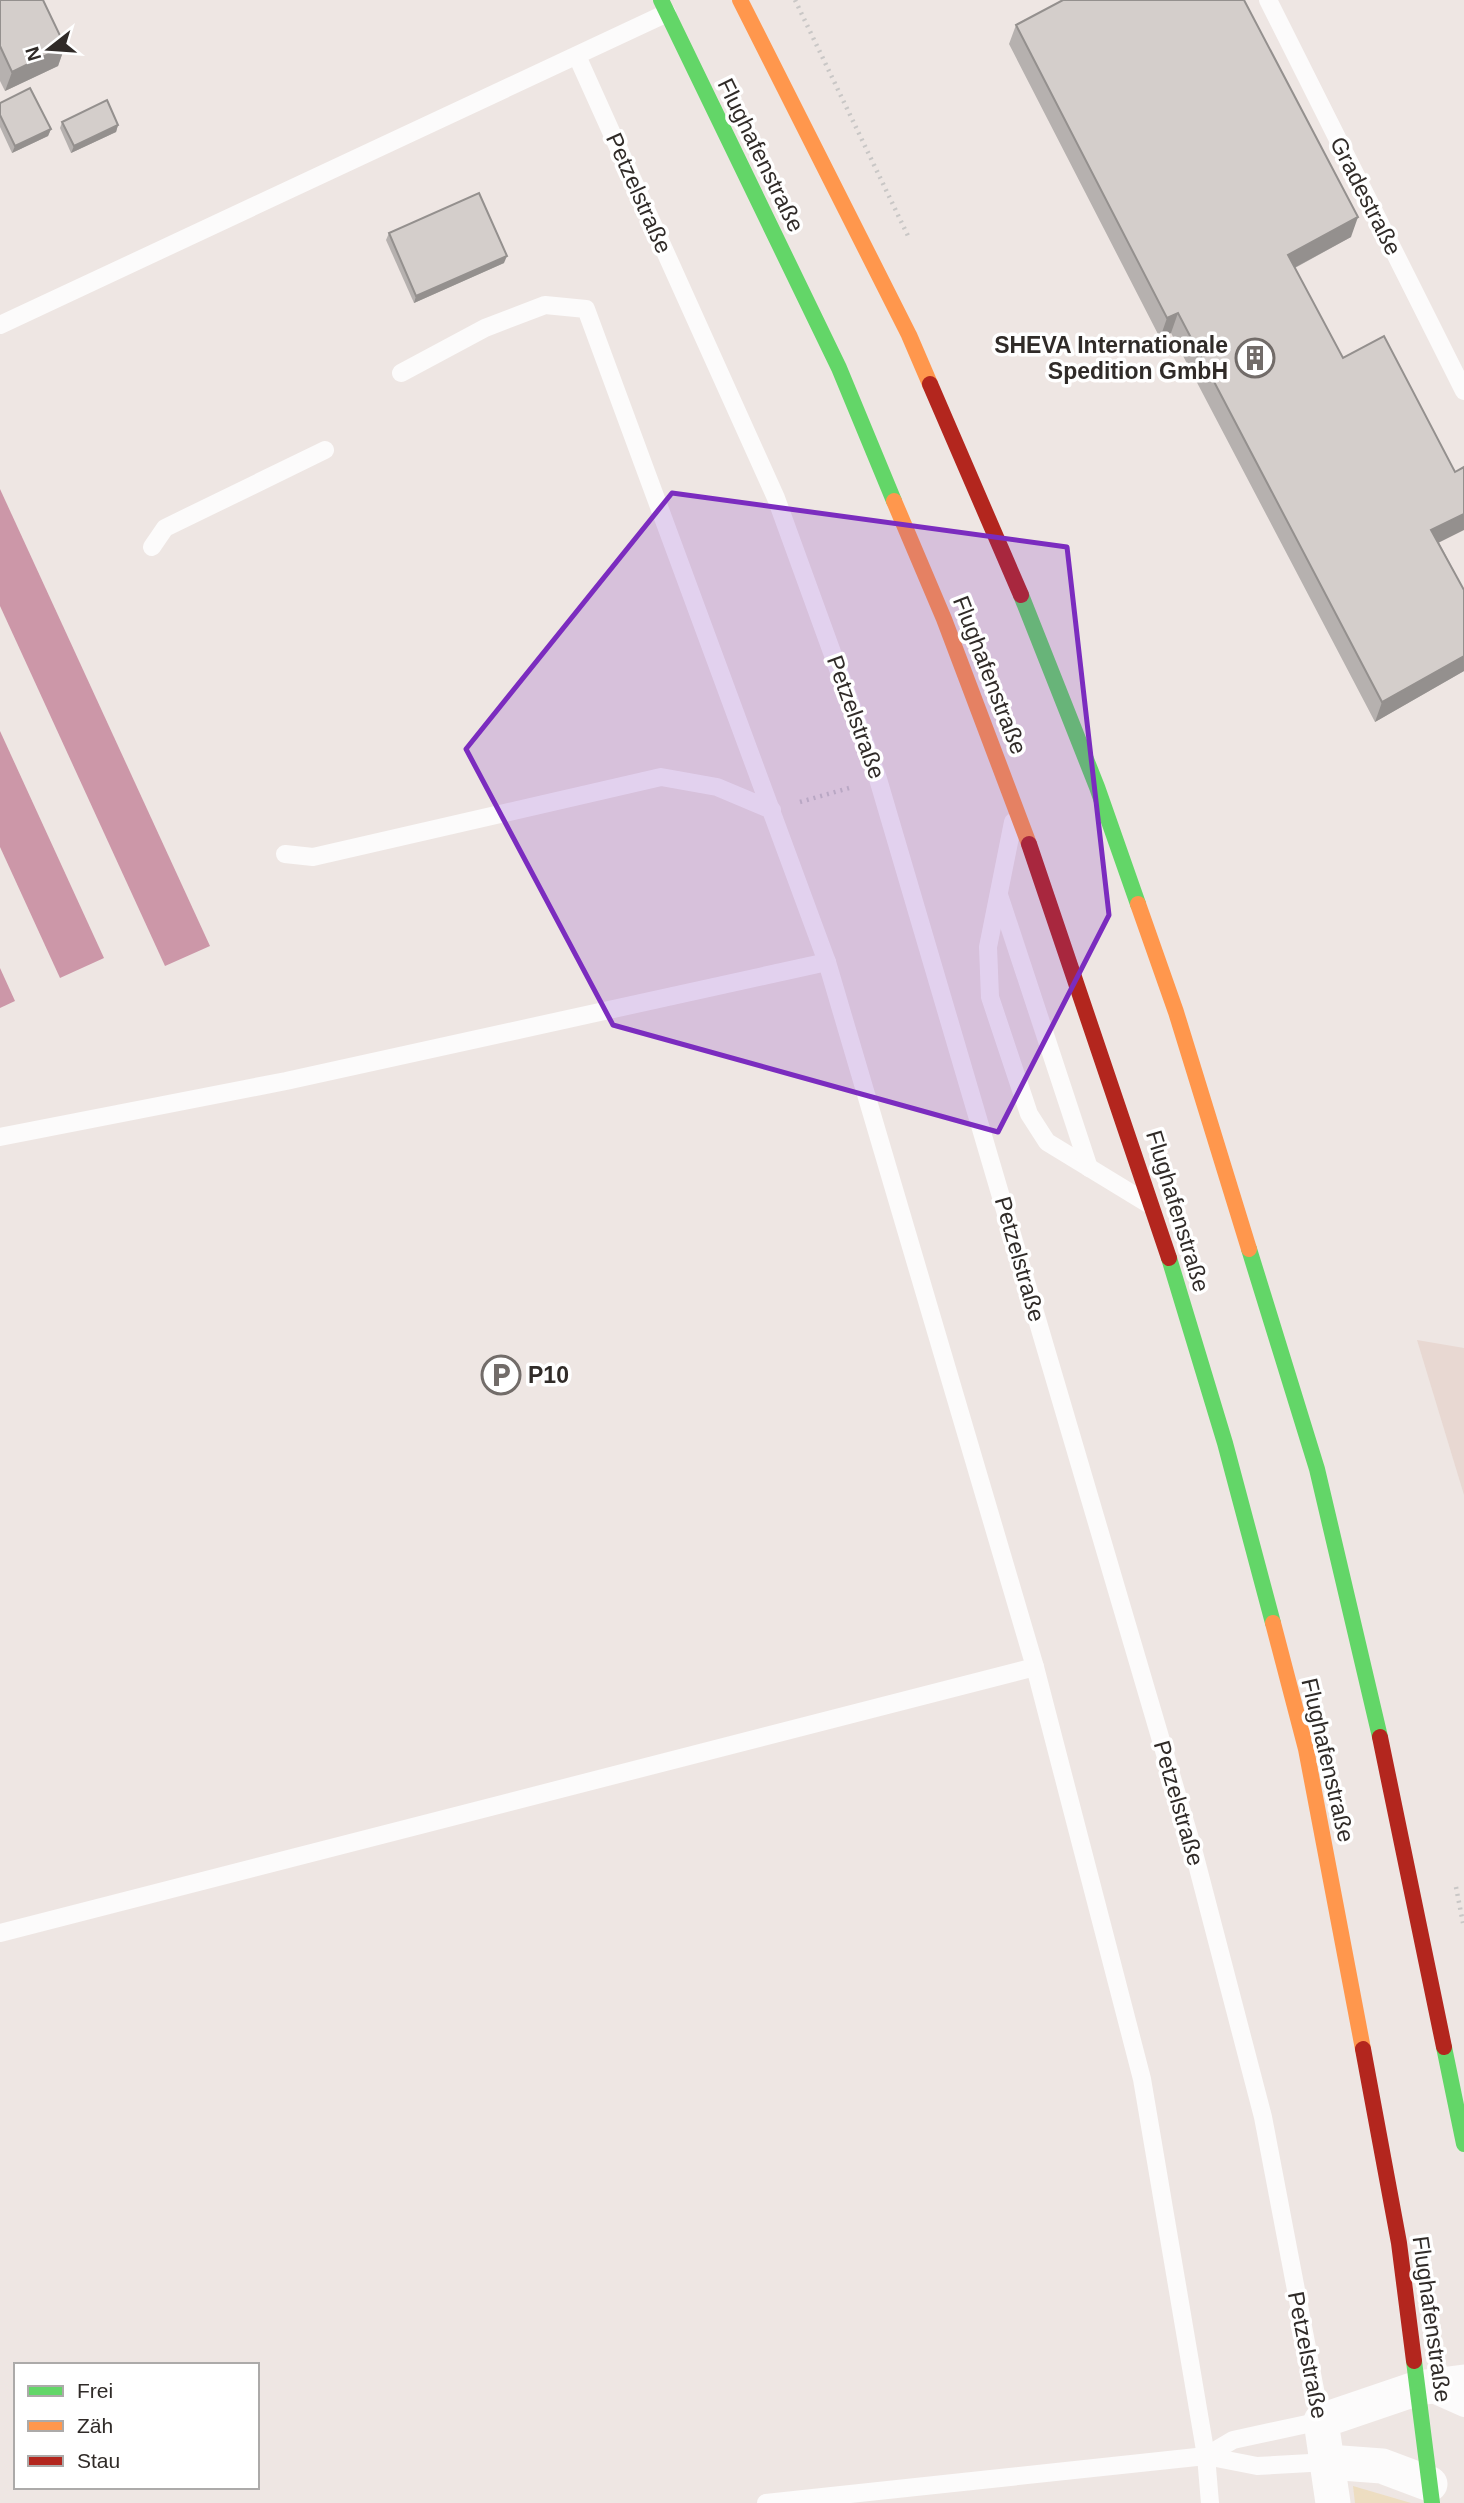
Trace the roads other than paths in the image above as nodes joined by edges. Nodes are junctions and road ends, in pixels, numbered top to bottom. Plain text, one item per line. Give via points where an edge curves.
1 (740, 0) edge
2 (1268, 0) edge
3 (664, 6) edge
4 (577, 56) junction
5 (0, 325) edge
6 (401, 373) dead end
7 (1464, 391) edge
8 (325, 450) dead end
9 (152, 547) dead end
10 (1016, 805) junction
11 (772, 810) junction
12 (285, 854) dead end
13 (999, 895) junction
14 (827, 962) junction
15 (0, 1137) edge
16 (1089, 1168) junction
17 (1154, 1207) junction
18 (1035, 1667) junction
19 (0, 1933) edge
20 (1464, 2144) edge
21 (1464, 2382) edge
22 (1418, 2388) junction
23 (1464, 2409) edge
24 (1321, 2420) junction
25 (1206, 2456) junction
26 (1328, 2462) junction
27 (1431, 2493) edge
28 (766, 2503) edge
29 (1210, 2503) edge
30 (1333, 2503) edge

1 - 20 main road via 909,335 1021,594 1097,787 1176,1012 1317,1469 1368,1680
2 - 7 lane, Gradestraße
3 - 4 lane
3 - 10 main road, Flughafenstraße via 839,368
4 - 5 lane
4 - 24 lane, Petzelstraße via 776,498 878,779 1193,1849 1263,2117
6 - 11 lane via 485,328 545,305 586,309
8 - 9 lane via 165,528
10 - 13 lane
10 - 17 main road, Flughafenstraße
11 - 12 lane via 717,787 661,777 313,858
11 - 14 lane
13 - 16 lane
13 - 16 lane via 988,947 990,997 1029,1114 1046,1142
14 - 15 lane via 286,1081
14 - 18 lane
16 - 17 lane
17 - 22 main road, Flughafenstraße via 1225,1443 1306,1749 1399,2243
18 - 19 lane
18 - 25 lane via 1142,2079
21 - 22 street
22 - 23 lane
22 - 24 street
22 - 27 main road, Flughafenstraße
24 - 25 lane via 1233,2440
24 - 26 street, Petzelstraße
25 - 26 lane via 1257,2466
25 - 28 lane
25 - 29 lane
26 - 27 street via 1382,2466
26 - 30 street, Petzelstraße

